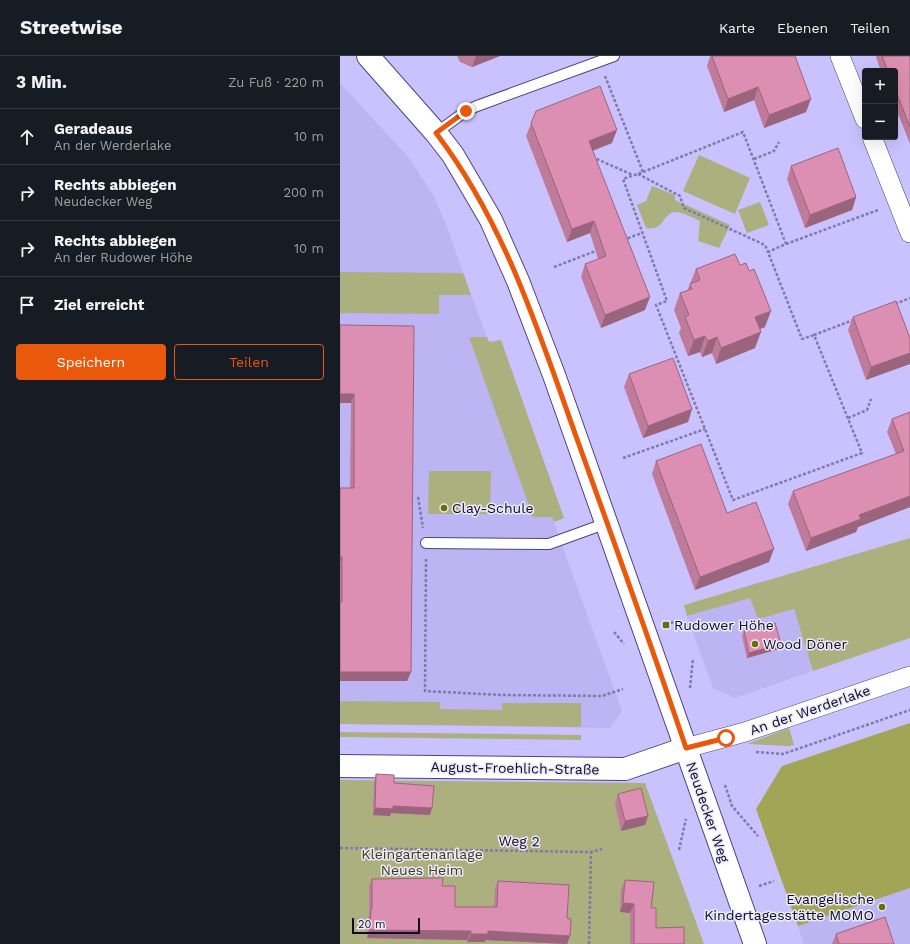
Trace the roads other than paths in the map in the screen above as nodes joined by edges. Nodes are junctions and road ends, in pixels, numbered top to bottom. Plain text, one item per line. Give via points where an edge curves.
1 (368, 56) edge
2 (614, 56) edge
3 (840, 56) edge
4 (862, 111) edge
5 (436, 133) junction
6 (873, 140) edge
7 (910, 233) edge
8 (607, 523) junction
9 (426, 543) road end
10 (910, 676) edge
11 (686, 748) junction
12 (340, 766) edge
13 (755, 944) edge

1 - 5 street, Neudecker Weg
2 - 5 lane via 477,106
3 - 4 street
5 - 8 street, Neudecker Weg via 453,156 491,220 518,281
6 - 7 street
8 - 9 lane via 549,544
8 - 11 street, Neudecker Weg
10 - 11 street, An der Werderlake via 745,732
11 - 12 street, August-Froehlich-Straße via 625,769
11 - 13 street, Neudecker Weg

